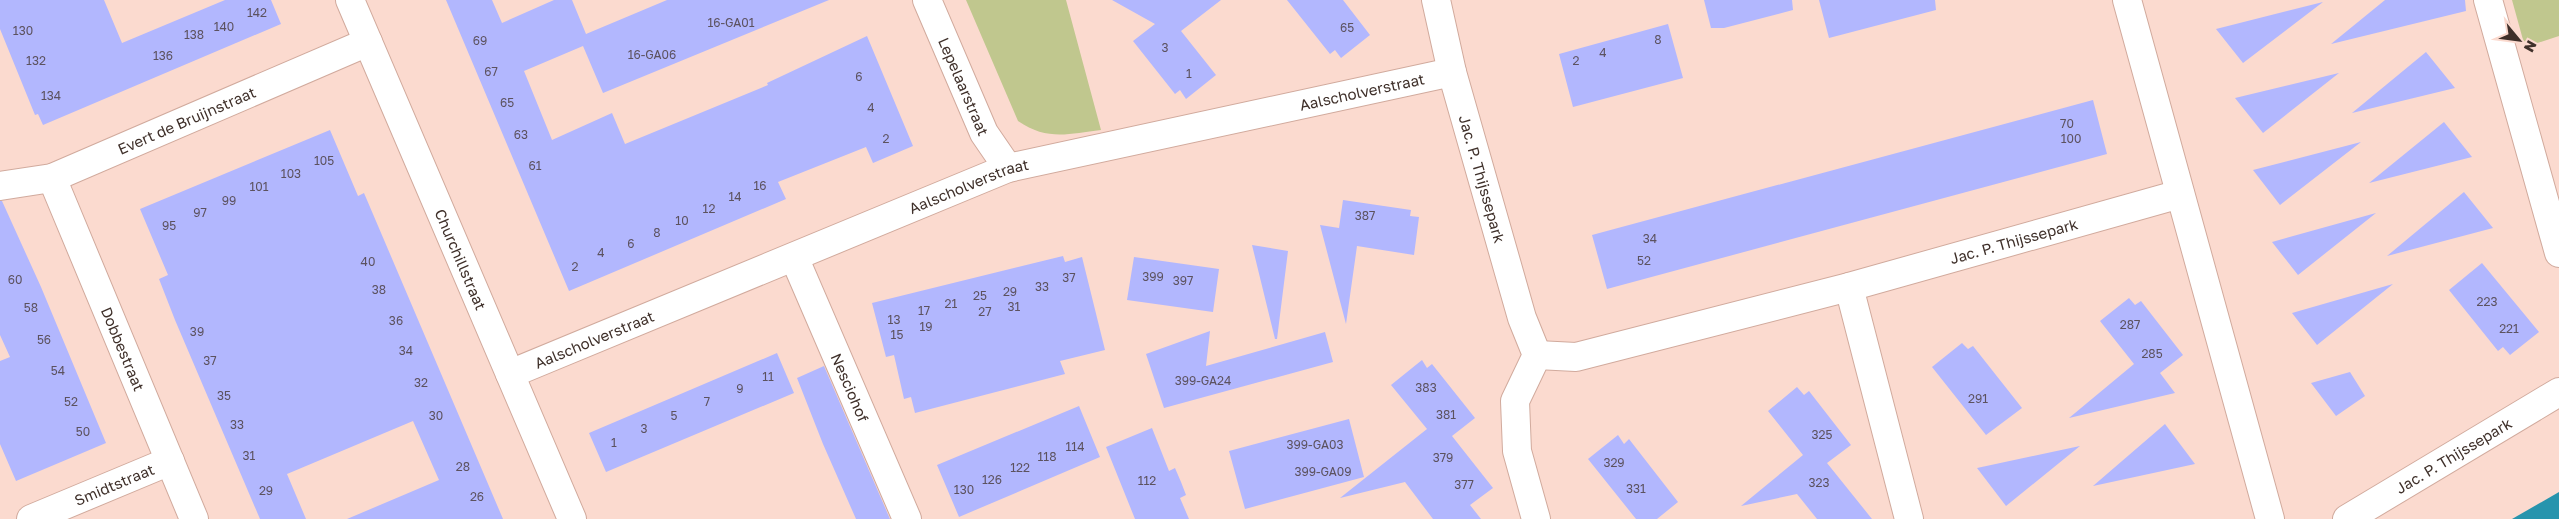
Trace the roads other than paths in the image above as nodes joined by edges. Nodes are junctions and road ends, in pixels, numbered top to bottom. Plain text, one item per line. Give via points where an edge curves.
1 (350, 0) edge
2 (927, 0) edge
3 (1436, 0) edge
4 (2127, 0) edge
5 (2488, 0) edge
6 (368, 42) junction
7 (1452, 72) junction
8 (1008, 168) junction
9 (52, 178) junction
10 (0, 186) edge
11 (2180, 194) junction
12 (2559, 253) edge
13 (794, 257) junction
14 (1849, 287) junction
15 (1536, 355) junction
16 (510, 374) junction
17 (2559, 392) edge
18 (170, 461) junction
19 (30, 519) edge
20 (194, 519) edge
21 (572, 519) edge
22 (907, 519) edge
23 (1536, 519) edge
24 (1909, 519) edge
25 (2270, 519) edge
26 (2346, 519) edge

1 - 6 street, Churchillstraat
2 - 8 street, Lepelaarstraat via 984,133
3 - 7 street, Jac. P. Thijssepark
4 - 11 street
5 - 12 street
6 - 9 street, Evert de Bruijnstraat
6 - 16 street, Churchillstraat
7 - 8 street, Aalscholverstraat
7 - 15 street, Jac. P. Thijssepark via 1522,318
8 - 13 street, Aalscholverstraat
9 - 10 street, Evert de Bruijnstraat
9 - 18 street, Dobbestraat
11 - 14 street, Jac. P. Thijssepark
11 - 25 street
13 - 16 street, Aalscholverstraat
13 - 22 street, Nesciohof
14 - 15 street, Jac. P. Thijssepark via 1576,357
14 - 24 street
15 - 23 street via 1515,401 1517,452
16 - 21 street, Churchillstraat
17 - 26 street, Jac. P. Thijssepark
18 - 19 street, Smidtstraat
18 - 20 street, Dobbestraat

